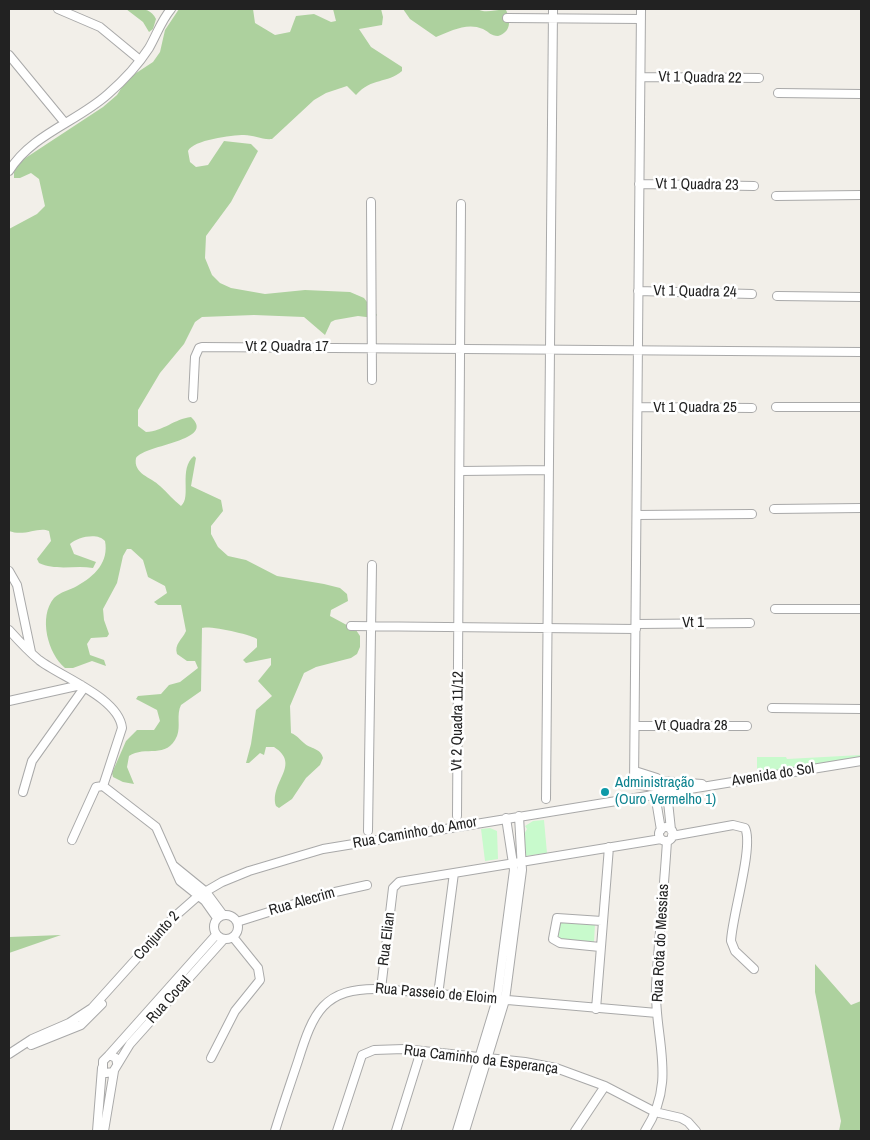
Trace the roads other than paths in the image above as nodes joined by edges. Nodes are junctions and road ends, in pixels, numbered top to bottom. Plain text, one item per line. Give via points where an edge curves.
1 (58, 9) edge
2 (172, 9) edge
3 (553, 9) edge
4 (641, 9) edge
5 (507, 18) dead end
6 (553, 18) junction
7 (641, 19) junction
8 (9, 50) edge
9 (9, 55) edge
10 (140, 60) junction
11 (641, 77) junction
12 (759, 78) dead end
13 (778, 94) dead end
14 (861, 94) edge
15 (65, 123) junction
16 (9, 171) edge
17 (639, 184) junction
18 (754, 186) dead end
19 (861, 195) edge
20 (776, 196) dead end
21 (372, 202) dead end
22 (461, 204) dead end
23 (638, 291) junction
24 (752, 294) dead end
25 (777, 296) dead end
26 (861, 297) edge
27 (372, 348) junction
28 (461, 348) junction
29 (550, 350) junction
30 (638, 350) junction
31 (861, 352) edge
32 (372, 380) dead end
33 (193, 398) dead end
34 (638, 407) junction
35 (776, 407) dead end
36 (861, 407) edge
37 (752, 408) dead end
38 (549, 470) junction
39 (461, 471) junction
40 (861, 508) edge
41 (774, 509) dead end
42 (752, 514) dead end
43 (637, 515) junction
44 (372, 565) dead end
45 (9, 571) edge
46 (775, 609) dead end
47 (861, 610) edge
48 (750, 623) dead end
49 (25, 626) junction
50 (351, 626) dead end
51 (636, 626) junction
52 (370, 627) junction
53 (459, 627) junction
54 (548, 628) junction
55 (9, 630) edge
56 (22, 639) junction
57 (31, 652) junction
58 (82, 687) junction
59 (9, 701) edge
60 (772, 708) dead end
61 (861, 709) edge
62 (636, 726) junction
63 (747, 726) dead end
64 (861, 761) edge
65 (634, 778) junction
66 (716, 785) junction
67 (103, 786) junction
68 (692, 788) junction
69 (23, 792) dead end
70 (668, 792) junction
71 (655, 794) junction
72 (546, 799) dead end
73 (457, 816) dead end
74 (519, 816) junction
75 (506, 818) junction
76 (368, 830) dead end
77 (520, 831) junction
78 (508, 833) junction
79 (668, 836) junction
80 (72, 840) dead end
81 (609, 847) junction
82 (523, 861) junction
83 (513, 863) junction
84 (174, 866) junction
85 (454, 873) junction
86 (367, 885) dead end
87 (202, 894) junction
88 (186, 906) joint
89 (220, 916) junction
90 (602, 921) junction
91 (237, 922) junction
92 (233, 936) junction
93 (220, 937) junction
94 (600, 947) junction
95 (754, 968) dead end
96 (381, 989) junction
97 (438, 994) junction
98 (497, 999) junction
99 (505, 1000) junction
100 (596, 1009) junction
101 (658, 1013) junction
102 (24, 1046) junction
103 (421, 1051) junction
104 (9, 1054) edge
105 (109, 1055) junction
106 (480, 1057) junction
107 (210, 1058) dead end
108 (488, 1058) junction
109 (9, 1060) edge
110 (116, 1067) junction
111 (102, 1068) junction
112 (605, 1086) junction
113 (655, 1112) junction
114 (97, 1131) edge
115 (104, 1131) edge
116 (274, 1131) edge
117 (337, 1131) edge
118 (396, 1131) edge
119 (457, 1131) edge
120 (465, 1131) edge
121 (575, 1131) edge
122 (645, 1131) edge
123 (696, 1131) edge

1 - 10 street via 100,27
2 - 10 street via 159,25
3 - 6 street
4 - 7 street
5 - 6 street
6 - 7 street
6 - 29 street
7 - 11 street
8 - 9 street
9 - 15 street
10 - 15 street via 106,96
11 - 12 street, Vt 1 Quadra 22
11 - 17 street
13 - 14 street
15 - 16 street via 28,148
17 - 18 street, Vt 1 Quadra 23
17 - 23 street
19 - 20 street
21 - 27 street
22 - 28 street, Vt 2 Quadra 11/12
23 - 24 street, Vt 1 Quadra 24
23 - 30 street
25 - 26 street
27 - 28 street, Vt 2 Quadra 17
27 - 32 street
27 - 33 street, Vt 2 Quadra 17 via 202,347 195,357
28 - 29 street, Vt 2 Quadra 17
28 - 39 street, Vt 2 Quadra 11/12
29 - 30 street, Vt 2 Quadra 17
29 - 38 street
30 - 31 street, Vt 2 Quadra 17
30 - 34 street
34 - 37 street, Vt 1 Quadra 25
34 - 43 street
35 - 36 street
38 - 39 street
38 - 54 street
39 - 53 street, Vt 2 Quadra 11/12
40 - 41 street
42 - 43 street
43 - 51 street
44 - 52 street
45 - 49 street via 17,585
46 - 47 street
48 - 51 street, Vt 1
49 - 56 street
49 - 57 street
50 - 52 street, Vt 1
51 - 54 street, Vt 1
51 - 62 street
52 - 53 street, Vt 1
52 - 76 street
53 - 54 street, Vt 1
53 - 73 street, Vt 2 Quadra 11/12
54 - 72 street
55 - 56 street
56 - 57 street
57 - 58 street
58 - 59 street
58 - 67 street via 99,697 122,722
58 - 69 street via 32,761
60 - 61 street
62 - 63 street, Vt Quadra 28
62 - 65 street
64 - 66 street, Avenida do Sol
65 - 66 street
65 - 68 street via 666,789
66 - 68 street, Avenida do Sol
67 - 80 street via 96,787
67 - 84 street via 156,827
68 - 70 street, Avenida do Sol
70 - 71 street, Avenida do Sol
70 - 79 street
71 - 74 street, Rua Caminho do Amor
71 - 79 street via 661,830
74 - 75 street, Rua Caminho do Amor
74 - 77 street
75 - 78 street
75 - 87 street, Rua Caminho do Amor via 306,853 242,874
77 - 78 street
77 - 82 street
78 - 83 street
79 - 81 street
79 - 95 street via 733,826 744,828 747,834 731,941 735,951
79 - 101 street, Rua Rota do Messias via 656,988
81 - 82 street
81 - 90 street
82 - 83 street
82 - 99 street
83 - 85 street
83 - 98 street
84 - 87 street
84 - 87 street via 180,881
85 - 96 street, Rua Elian via 399,882 393,888
85 - 97 street
86 - 91 street, Rua Alecrim via 326,894
87 - 88 street, Rua Caminho do Amor
87 - 89 street
88 - 102 street, Conjunto 2 via 81,1025
89 - 91 street via 233,917
89 - 93 street via 213,927
90 - 94 street
90 - 94 street via 560,918 556,920 554,932 554,939 560,943
91 - 92 street
92 - 93 street
92 - 107 street via 258,968 260,980 234,1011
93 - 105 street, Rua Cocal
93 - 110 street, Rua Cocal via 130,1044
94 - 100 street
96 - 97 street, Rua Passeio de Eloim
96 - 116 street, Rua Passeio de Eloim via 343,994 328,1001 317,1012
97 - 98 street, Rua Passeio de Eloim
98 - 99 street, Rua Passeio de Eloim
98 - 106 street
99 - 100 street, Rua Passeio de Eloim
99 - 108 street
100 - 101 street, Rua Passeio de Eloim
101 - 113 street, Rua Rota do Messias via 663,1068 661,1093
102 - 104 street, Conjunto 2
102 - 109 street, Conjunto 2
103 - 106 street, Rua Caminho da Esperança
103 - 117 street, Rua Caminho da Esperança via 381,1049 364,1053
103 - 118 street
105 - 110 street via 116,1058
105 - 111 street
106 - 108 street, Rua Caminho da Esperança
106 - 119 street
108 - 112 street, Rua Caminho da Esperança via 556,1068
108 - 120 street
110 - 111 street via 106,1073
110 - 115 street, Rua Cocal
111 - 114 street
112 - 113 street, Rua Caminho da Esperança
112 - 121 street
113 - 122 street, Rua Rota do Messias
113 - 123 street, Rua Caminho da Esperança via 681,1118

